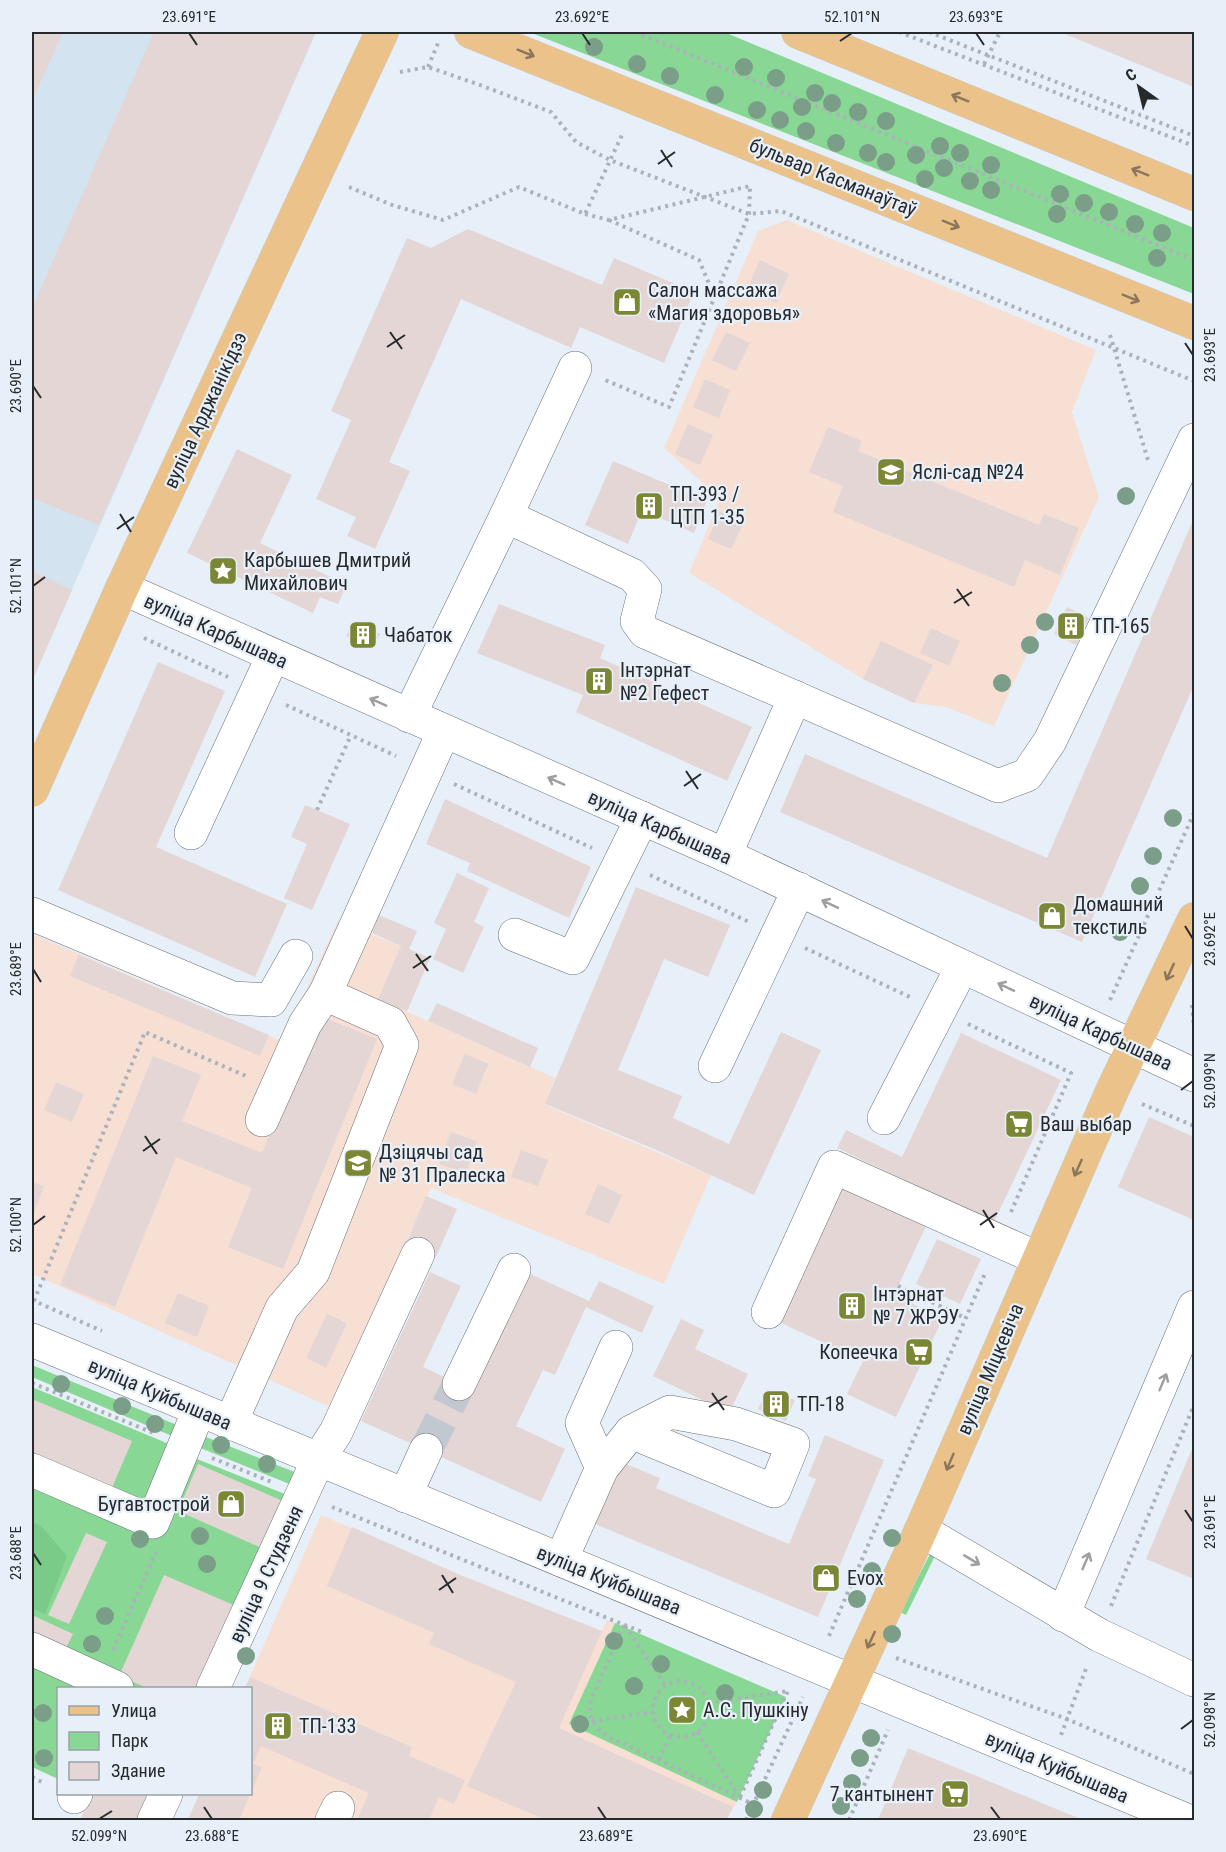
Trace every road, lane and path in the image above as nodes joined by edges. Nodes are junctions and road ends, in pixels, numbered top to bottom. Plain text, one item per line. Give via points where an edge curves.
1 (443, 32) edge
2 (471, 32) edge
3 (635, 32) edge
4 (798, 32) edge
5 (898, 32) edge
6 (930, 32) edge
7 (1000, 32) edge
8 (376, 45) edge
9 (989, 54) junction
10 (984, 64) junction
11 (428, 67) junction
12 (622, 135) dead end
13 (1194, 136) edge
14 (1194, 146) edge
15 (610, 160) junction
16 (349, 187) dead end
17 (1194, 194) edge
18 (706, 196) junction
19 (585, 214) junction
20 (749, 214) junction
21 (609, 220) junction
22 (1194, 260) edge
23 (716, 298) junction
24 (1194, 323) edge
25 (1110, 335) dead end
26 (1112, 347) junction
27 (575, 368) joint
28 (1194, 381) edge
29 (1194, 440) edge
30 (1163, 506) junction
31 (506, 516) junction
32 (122, 588) junction
33 (273, 656) junction
34 (795, 697) junction
35 (409, 716) junction
36 (444, 731) junction
37 (351, 735) dead end
38 (32, 790) edge
39 (317, 810) dead end
40 (1194, 813) edge
41 (642, 818) junction
42 (192, 833) dead end
43 (725, 855) junction
44 (799, 890) junction
45 (32, 914) edge
46 (1194, 919) edge
47 (515, 935) dead end
48 (296, 956) dead end
49 (962, 967) junction
50 (325, 994) junction
51 (1110, 1001) dead end
52 (1192, 1001) dead end
53 (1194, 1028) edge
54 (1135, 1048) junction
55 (715, 1066) dead end
56 (1071, 1073) dead end
57 (1194, 1074) edge
58 (276, 1089) junction
59 (1141, 1104) dead end
60 (884, 1118) dead end
61 (262, 1120) dead end
62 (1194, 1126) edge
63 (999, 1241) junction
64 (418, 1254) dead end
65 (1037, 1258) junction
66 (514, 1269) dead end
67 (898, 1286) dead end
68 (34, 1301) dead end
69 (768, 1312) dead end
70 (965, 1318) junction
71 (1191, 1324) edge
72 (32, 1340) edge
73 (616, 1347) dead end
74 (32, 1383) edge
75 (459, 1383) tunnel mouth
76 (1194, 1405) edge
77 (199, 1410) junction
78 (230, 1424) junction
79 (631, 1432) dead end
80 (184, 1446) junction
81 (426, 1450) tunnel mouth
82 (318, 1460) junction
83 (602, 1467) junction
84 (32, 1470) edge
85 (302, 1495) junction
86 (405, 1496) junction
87 (153, 1522) junction
88 (921, 1530) junction
89 (561, 1560) junction
90 (1063, 1614) junction
91 (624, 1625) junction
92 (646, 1634) dead end
93 (1099, 1635) junction
94 (32, 1649) edge
95 (815, 1666) junction
96 (852, 1679) junction
97 (1194, 1680) edge
98 (109, 1684) edge
99 (665, 1685) junction
100 (778, 1686) dead end
101 (214, 1687) edge
102 (789, 1691) junction
103 (708, 1703) junction
104 (652, 1712) junction
105 (592, 1720) junction
106 (890, 1726) dead end
107 (697, 1732) junction
108 (670, 1735) junction
109 (659, 1760) junction
110 (1194, 1774) edge
111 (166, 1795) edge
112 (740, 1797) junction
113 (753, 1804) dead end
114 (1140, 1812) edge
115 (154, 1821) edge
116 (788, 1821) edge
117 (849, 1821) edge
118 (1186, 1821) edge

1 - 11 path
2 -> 24 main road, бульвар Касманаўтаў
3 - 22 path
17 -> 4 main road
5 - 10 path
6 - 9 path
7 - 9 path
8 - 11 path via 399,73
8 - 32 main road, вуліца Арджанікідзэ
9 - 10 path
9 - 13 path
10 - 14 path
11 - 15 path via 551,112 576,142
12 - 15 path
15 - 18 path
15 - 19 path
16 - 19 path via 392,206 442,220 519,187
18 - 20 path
18 - 20 path via 750,186
18 - 21 path
19 - 21 path
20 - 23 path
20 - 26 path via 781,210
21 - 23 path via 699,260
23 - 27 path via 669,407
25 - 26 path
26 - 28 path
26 - 30 path
27 - 31 street
29 - 30 street
30 - 34 street via 1050,741 1027,775 998,786
31 - 34 street via 632,575 645,589 637,621 645,632
31 - 35 street
32 - 33 street, вуліца Карбышава
32 - 38 main road, вуліца Арджанікідзэ
35 -> 33 street, вуліца Карбышава
33 - 42 street
34 - 43 street
35 - 36 street, вуліца Карбышава
41 -> 36 street, вуліца Карбышава
36 - 50 street
37 - 39 path
40 - 51 path
41 - 43 street, вуліца Карбышава
41 - 47 street via 573,958
43 - 44 street, вуліца Карбышава
49 -> 44 street, вуліца Карбышава
44 - 55 street
45 - 48 street via 232,998 271,1000
46 -> 54 main road, вуліца Міцкевіча
54 -> 49 street, вуліца Карбышава
49 - 60 street
50 - 58 street via 304,1024
50 - 78 street via 390,1023 402,1046 313,1272 282,1308
52 - 53 path
54 - 57 street, вуліца Карбышава
54 -> 65 main road, вуліца Міцкевіча
56 - 63 path
58 - 61 street
58 - 68 path via 145,1032
59 - 62 path
63 - 65 street
63 - 69 street via 834,1167
63 - 70 path
64 - 82 street, вуліца 9 Студзеня via 336,1432
65 -> 88 main road, вуліца Міцкевіча
66 - 75 street
67 - 70 path
70 - 95 path
90 -> 71 street
72 - 77 street, вуліца Куйбышава
73 - 83 street via 582,1423
74 - 80 path
76 - 93 path
77 - 78 street, вуліца Куйбышава
77 - 80 street
78 - 82 street, вуліца Куйбышава
79 - 83 street
80 - 85 path
80 - 87 street
81 - 86 street
82 - 85 street, вуліца 9 Студзеня
82 - 86 street, вуліца Куйбышава
83 - 89 street
84 - 87 street
85 - 91 path
85 - 101 street, вуліца 9 Студзеня
86 - 89 street, вуліца Куйбышава
87 - 98 path via 157,1550
88 -> 90 street
88 -> 96 main road, вуліца Міцкевіча
89 - 95 street, вуліца Куйбышава
90 - 93 street
91 - 92 path
91 - 99 path
91 - 105 path via 591,1700
93 - 97 street
93 - 110 path via 1067,1719
94 - 98 street
95 - 96 street, вуліца Куйбышава
95 - 102 path via 802,1696
96 - 114 street, вуліца Куйбышава
96 - 116 main road, вуліца Міцкевіча
99 - 103 path via 684,1681 693,1684 701,1689
99 - 104 path via 654,1700
100 - 102 path
102 - 103 path
102 - 112 path
103 - 107 path via 708,1716
104 - 105 path
104 - 108 path via 657,1724
105 - 109 path via 611,1738
106 - 117 path
107 - 108 path
107 - 112 path
108 - 109 path
109 - 112 path
111 - 115 street
112 - 113 path
114 - 118 street, вуліца Куйбышава

